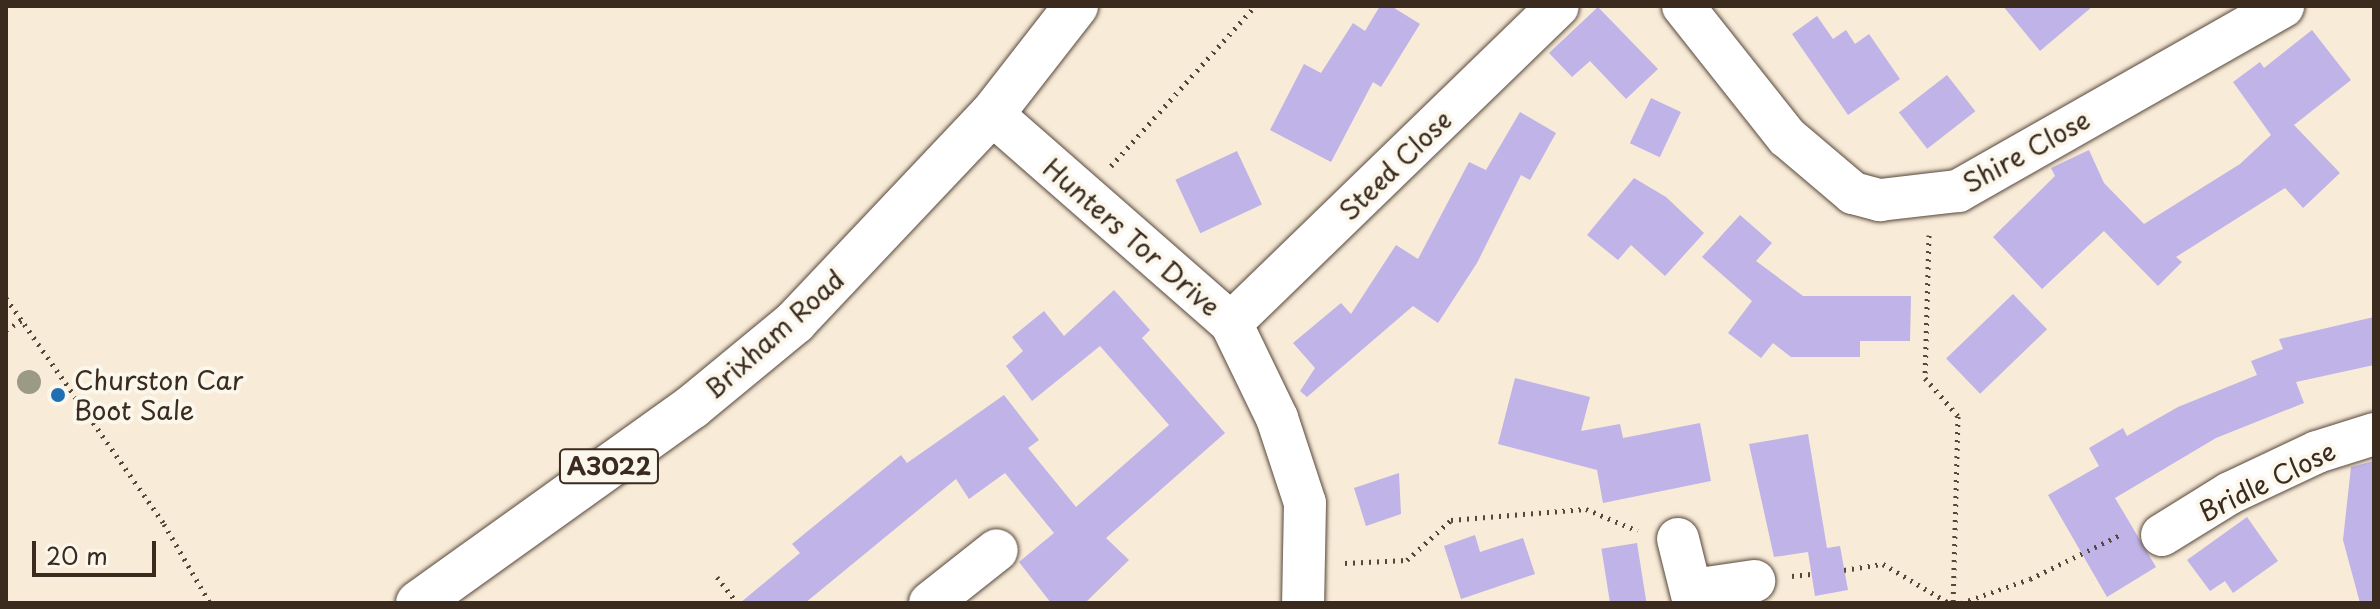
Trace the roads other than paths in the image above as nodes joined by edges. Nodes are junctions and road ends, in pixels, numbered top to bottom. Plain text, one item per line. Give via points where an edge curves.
1 (1076, 6) edge
2 (1558, 6) edge
3 (1683, 6) edge
4 (2283, 6) edge
5 (992, 114) junction
6 (1231, 323) junction
7 (2374, 434) edge
8 (2162, 535) road end
9 (1678, 539) road end
10 (997, 550) dead end
11 (1754, 581) dead end
12 (1304, 584) edge
13 (1694, 596) edge
14 (951, 598) edge
15 (418, 603) edge

1 - 5 main road, Brixham Road / A3022
2 - 6 street, Steed Close
3 - 4 street, Shire Close via 1787,137 1853,193 1880,200 1958,191
5 - 6 street, Hunters Tor Drive
5 - 15 main road, Brixham Road / A3022 via 795,322 692,407
6 - 12 street, Hunters Tor Drive via 1277,418 1305,503
7 - 8 street, Bridle Close via 2317,452 2242,487
9 - 13 street
10 - 14 street
11 - 13 street

